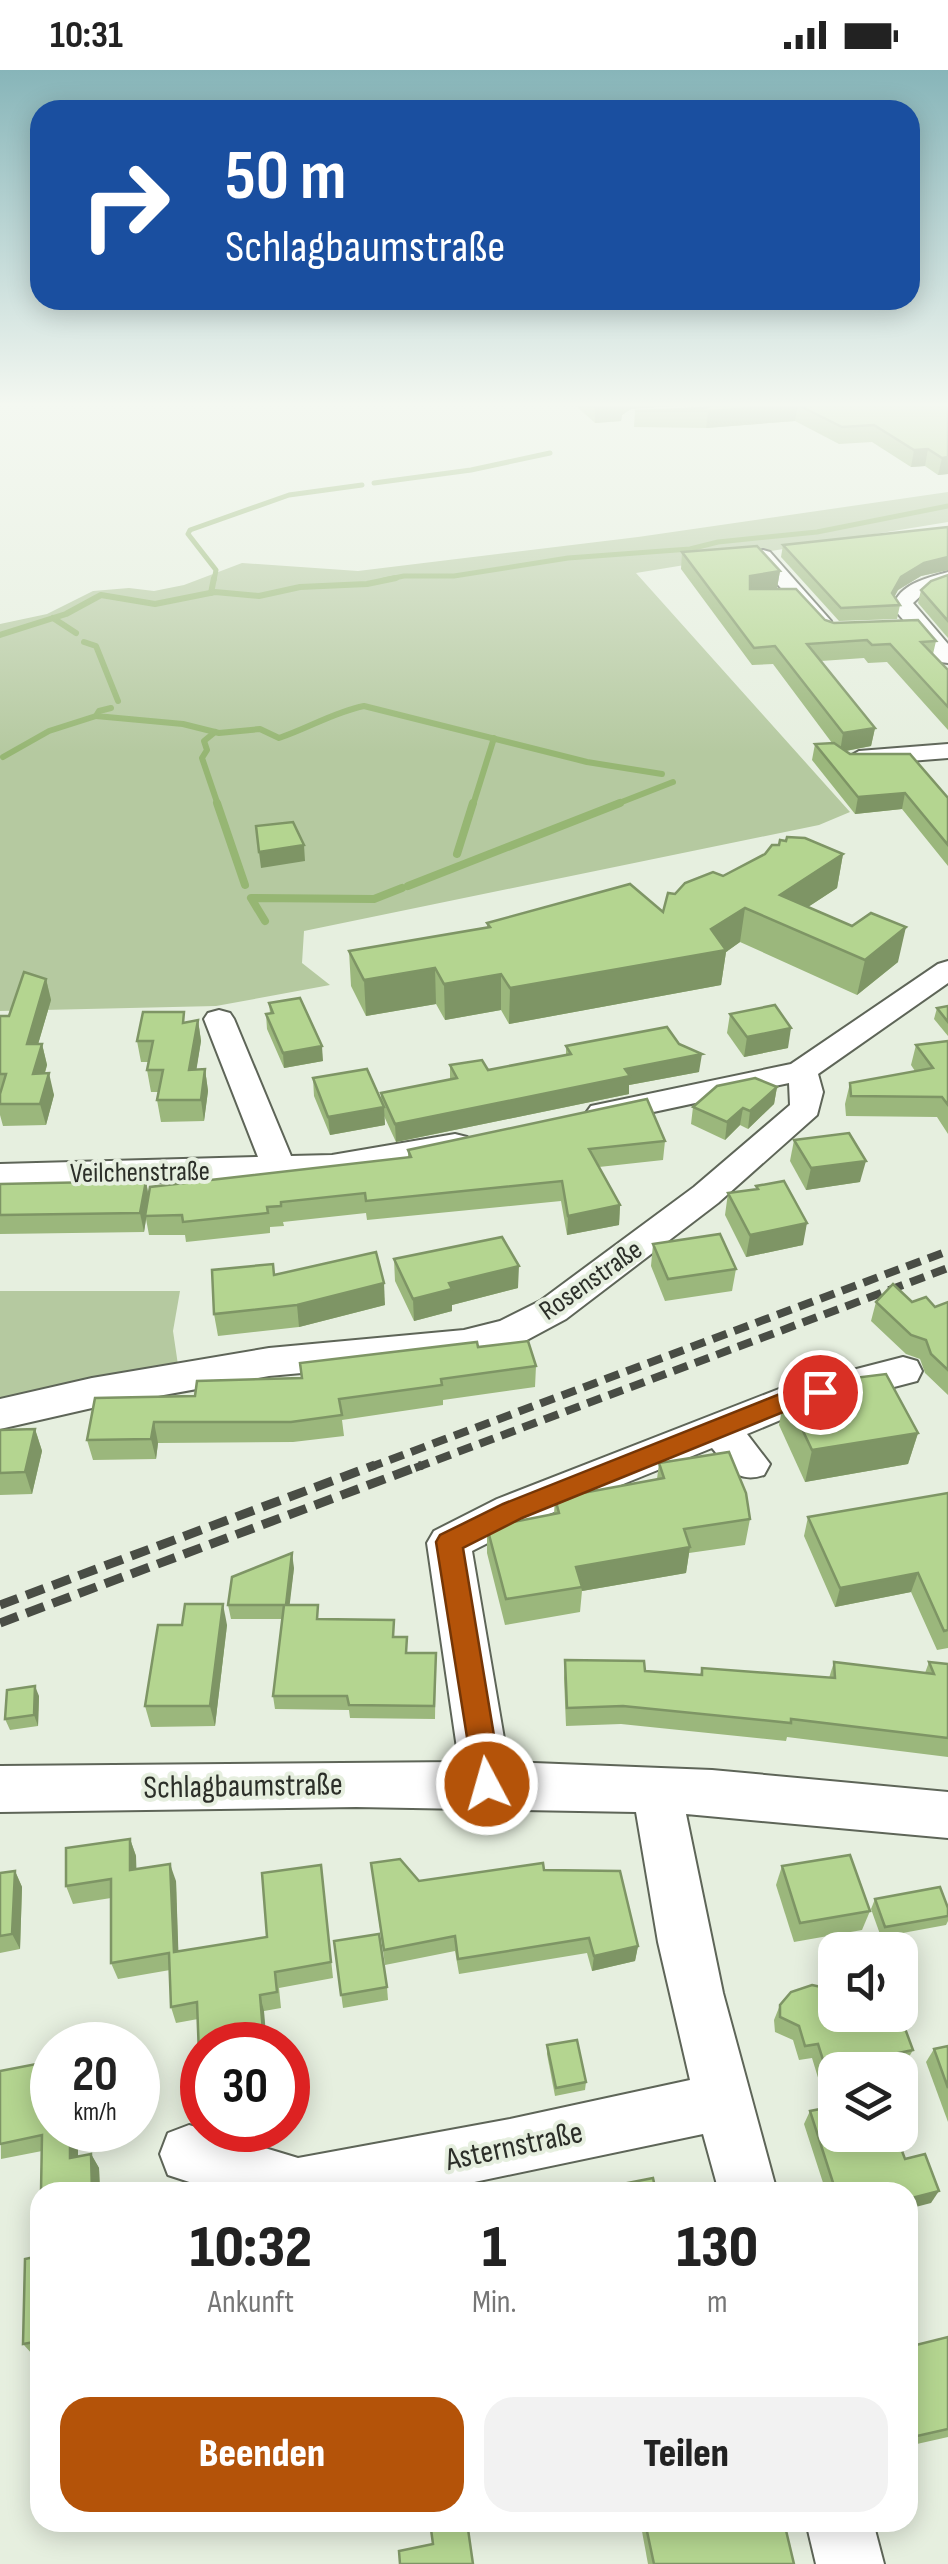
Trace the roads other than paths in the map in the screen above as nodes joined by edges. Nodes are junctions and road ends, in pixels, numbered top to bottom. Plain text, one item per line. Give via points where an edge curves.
1 (763, 556) edge
2 (948, 578) edge
3 (798, 596) junction
4 (771, 598) edge
5 (920, 628) junction
6 (893, 630) edge
7 (843, 632) edge
8 (948, 657) edge
9 (948, 751) edge
10 (847, 759) edge
11 (948, 970) edge
12 (219, 1020) dead end
13 (801, 1071) junction
14 (573, 1119) edge
15 (478, 1140) edge
16 (279, 1168) junction
17 (0, 1175) edge
18 (903, 1372) dead end
19 (0, 1414) edge
20 (719, 1428) junction
21 (749, 1464) dead end
22 (487, 1784) junction
23 (0, 1788) edge
24 (658, 1790) junction
25 (948, 1815) edge
26 (723, 2101) junction
27 (190, 2154) dead end
28 (282, 2182) edge
29 (325, 2182) edge
30 (745, 2182) edge
31 (842, 2532) edge
32 (850, 2564) edge

1 - 3 street
2 - 5 street via 905,597 903,608
3 - 4 street
3 - 7 street via 826,628
5 - 6 street
5 - 8 street
9 - 10 street
11 - 13 street
12 - 16 street
13 - 14 street
13 - 19 street, Rosenstraße via 806,1108 706,1195 553,1310 512,1330 464,1344 270,1362
15 - 16 street, Veilchenstraße via 383,1160
16 - 17 street, Veilchenstraße
18 - 20 street via 794,1398
20 - 21 street
20 - 22 street via 449,1542
22 - 23 street, Schlagbaumstraße
22 - 24 street, Schlagbaumstraße
24 - 25 street, Schlagbaumstraße via 836,1800
24 - 26 street
26 - 29 street, Asternstraße
26 - 30 street
27 - 28 street, Asternstraße
31 - 32 street

